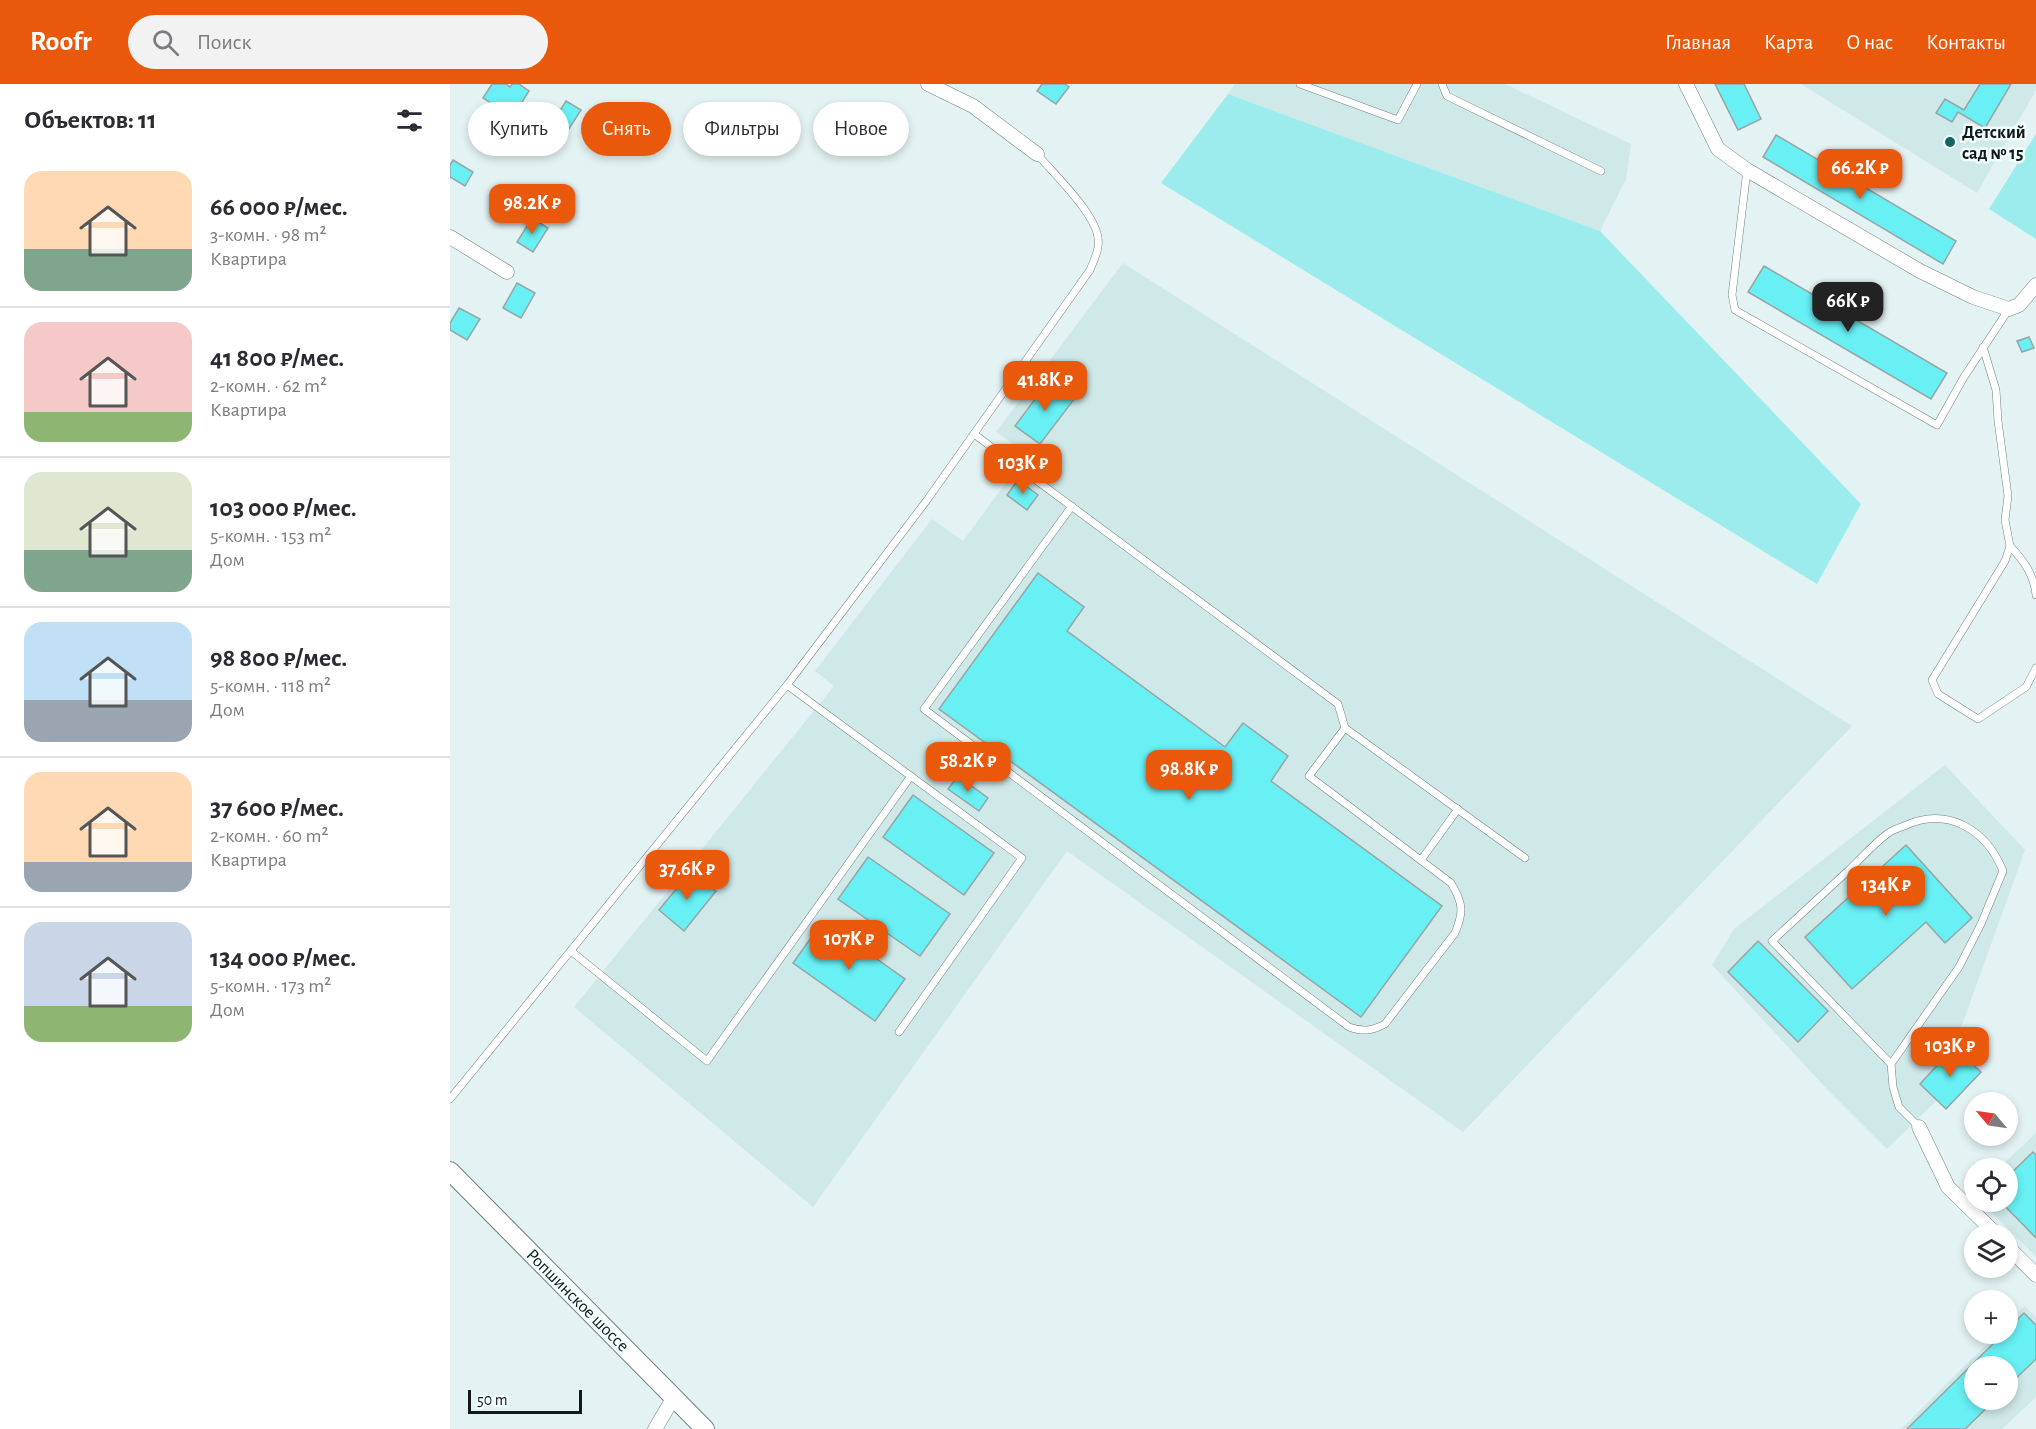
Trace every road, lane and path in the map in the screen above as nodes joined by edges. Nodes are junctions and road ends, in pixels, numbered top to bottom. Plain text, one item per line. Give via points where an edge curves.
1 (928, 84) edge
2 (1300, 84) edge
3 (1417, 84) edge
4 (1442, 84) edge
5 (1686, 84) edge
6 (1037, 154) joint
7 (1747, 170) junction
8 (1600, 171) dead end
9 (450, 237) edge
10 (507, 272) dead end
11 (2036, 285) edge
12 (2009, 309) junction
13 (1983, 347) junction
14 (974, 434) junction
15 (1072, 506) junction
16 (2010, 546) junction
17 (2036, 595) edge
18 (2036, 668) edge
19 (787, 685) junction
20 (1345, 728) junction
21 (911, 776) junction
22 (1458, 809) junction
23 (1526, 858) dead end
24 (1421, 860) junction
25 (571, 951) junction
26 (899, 1032) dead end
27 (1891, 1064) junction
28 (450, 1099) edge
29 (1919, 1127) joint
30 (450, 1171) edge
31 (1986, 1224) edge
32 (2018, 1257) edge
33 (2036, 1275) edge
34 (674, 1397) junction
35 (655, 1429) edge
36 (705, 1429) edge

1 - 6 street via 973,106
2 - 3 lane via 1398,120
4 - 8 lane via 1447,96
5 - 7 street via 1718,149
6 - 14 lane via 1095,225 1099,239 1097,255
7 - 12 street via 1949,287
7 - 13 lane via 1732,295 1735,310 1937,425
9 - 10 street
11 - 12 street via 2019,306
12 - 13 lane
13 - 16 lane via 1996,390
14 - 15 lane
14 - 19 lane
15 - 20 lane via 1338,704
15 - 24 lane via 924,709 1358,1030 1385,1024 1455,933 1460,920 1462,908 1451,883
16 - 17 lane via 2024,562 2035,583
16 - 18 lane via 2005,561 1932,680 1938,694 1978,718 2026,687
19 - 21 lane
19 - 25 lane
20 - 22 lane
20 - 24 lane via 1309,776
21 - 25 lane via 707,1060
21 - 26 lane via 1022,858
22 - 23 lane
22 - 24 lane
25 - 28 lane
27 - 27 lane via 1959,967 2003,871 1985,841 1947,819 1915,820 1888,833 1772,941
27 - 29 lane via 1899,1107
29 - 31 street via 1948,1187
30 - 34 main road, Ропшинское шоссе
32 - 33 street
34 - 35 street
34 - 36 main road, Ропшинское шоссе

